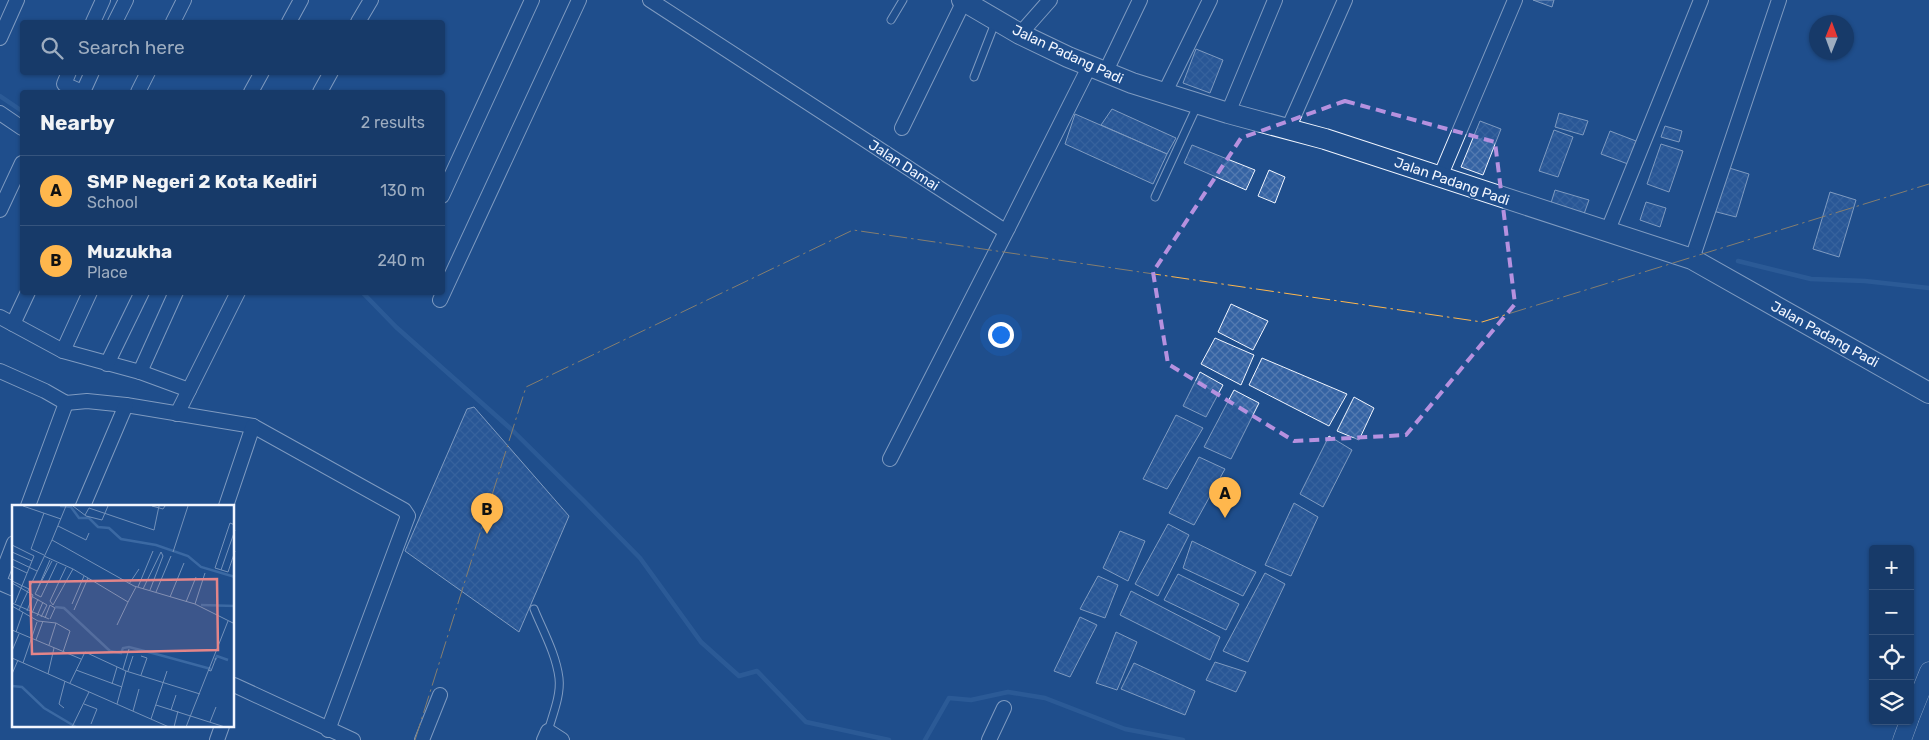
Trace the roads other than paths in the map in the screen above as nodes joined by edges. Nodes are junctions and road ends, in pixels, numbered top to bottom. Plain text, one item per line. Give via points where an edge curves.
1 (17, 0) edge
2 (103, 0) edge
3 (126, 0) edge
4 (184, 0) edge
5 (301, 0) edge
6 (371, 0) edge
7 (532, 0) edge
8 (579, 0) edge
9 (650, 0) edge
10 (902, 0) edge
11 (1050, 0) edge
12 (1140, 0) edge
13 (1210, 0) edge
14 (1275, 0) edge
15 (1345, 0) edge
16 (1516, 0) edge
17 (1701, 0) edge
18 (1779, 0) edge
19 (963, 1) edge
20 (94, 20) edge
21 (117, 20) edge
22 (174, 20) edge
23 (290, 20) edge
24 (359, 20) edge
25 (891, 20) dead end
26 (996, 20) junction
27 (1020, 34) junction
28 (0, 38) edge
29 (1097, 70) junction
30 (91, 75) edge
31 (146, 75) edge
32 (260, 75) edge
33 (328, 75) edge
34 (974, 76) dead end
35 (65, 83) edge
36 (79, 90) edge
37 (84, 90) edge
38 (139, 90) edge
39 (252, 90) edge
40 (321, 90) edge
41 (1164, 94) junction
42 (1198, 104) junction
43 (0, 113) edge
44 (1228, 114) junction
45 (20, 127) edge
46 (902, 128) dead end
47 (1288, 129) junction
48 (20, 167) edge
49 (1440, 177) junction
50 (445, 189) edge
51 (1155, 197) dead end
52 (0, 210) edge
53 (1008, 228) junction
54 (1608, 230) junction
55 (1692, 259) junction
56 (445, 289) edge
57 (27, 295) edge
58 (89, 295) edge
59 (141, 295) edge
60 (175, 295) edge
61 (236, 295) edge
62 (442, 295) edge
63 (440, 300) dead end
64 (0, 317) edge
65 (13, 324) junction
66 (63, 351) junction
67 (107, 364) junction
68 (0, 370) edge
69 (140, 372) junction
70 (189, 390) junction
71 (1929, 393) edge
72 (66, 403) junction
73 (126, 405) junction
74 (177, 414) junction
75 (253, 426) junction
76 (890, 459) dead end
77 (28, 505) edge
78 (83, 505) edge
79 (226, 505) edge
80 (12, 548) edge
81 (0, 579) edge
82 (0, 583) edge
83 (12, 588) edge
84 (534, 609) dead end
85 (1929, 671) edge
86 (235, 689) edge
87 (440, 695) dead end
88 (1004, 708) dead end
89 (1914, 710) edge
90 (1908, 725) edge
91 (221, 728) edge
92 (328, 730) junction
93 (546, 735) edge
94 (217, 740) edge
95 (353, 740) edge
96 (422, 740) edge
97 (562, 740) edge
98 (989, 740) edge
99 (1902, 740) edge

1 - 28 street
2 - 20 street
3 - 21 street
4 - 22 street
5 - 23 street
6 - 24 street
7 - 50 street
8 - 56 street
9 - 53 street, Jalan Damai via 996,226
10 - 25 lane
11 - 27 street
12 - 29 street
13 - 41 street
14 - 44 street
15 - 47 street
16 - 49 street
17 - 54 street
18 - 55 street
19 - 26 main road, Jalan Padang Padi
19 - 46 street
26 - 27 main road, Jalan Padang Padi
26 - 34 lane
27 - 29 main road, Jalan Padang Padi
29 - 41 main road, Jalan Padang Padi
29 - 53 street
30 - 37 street
31 - 38 street
32 - 39 street
33 - 40 street
35 - 36 street
41 - 42 main road, Jalan Padang Padi
42 - 44 main road, Jalan Padang Padi
42 - 51 lane
43 - 45 street
44 - 47 main road, Jalan Padang Padi
47 - 49 main road, Jalan Padang Padi
48 - 52 street
49 - 54 main road, Jalan Padang Padi
53 - 76 street
54 - 55 main road, Jalan Padang Padi
55 - 71 main road, Jalan Padang Padi
57 - 65 street
58 - 66 street
59 - 67 street
60 - 69 street
61 - 70 street
62 - 63 street
64 - 65 street
65 - 66 street
66 - 67 street
67 - 69 street
68 - 72 street
69 - 70 street
70 - 74 street
72 - 73 street via 87,401
72 - 77 street
73 - 74 street
73 - 78 street
74 - 75 street
75 - 79 street
75 - 92 street via 397,505 408,516
80 - 81 street
82 - 83 street
84 - 93 lane via 559,679 558,696
85 - 89 street
86 - 92 street
87 - 96 street
88 - 98 street
90 - 99 street
91 - 94 street
92 - 95 street
93 - 97 street

